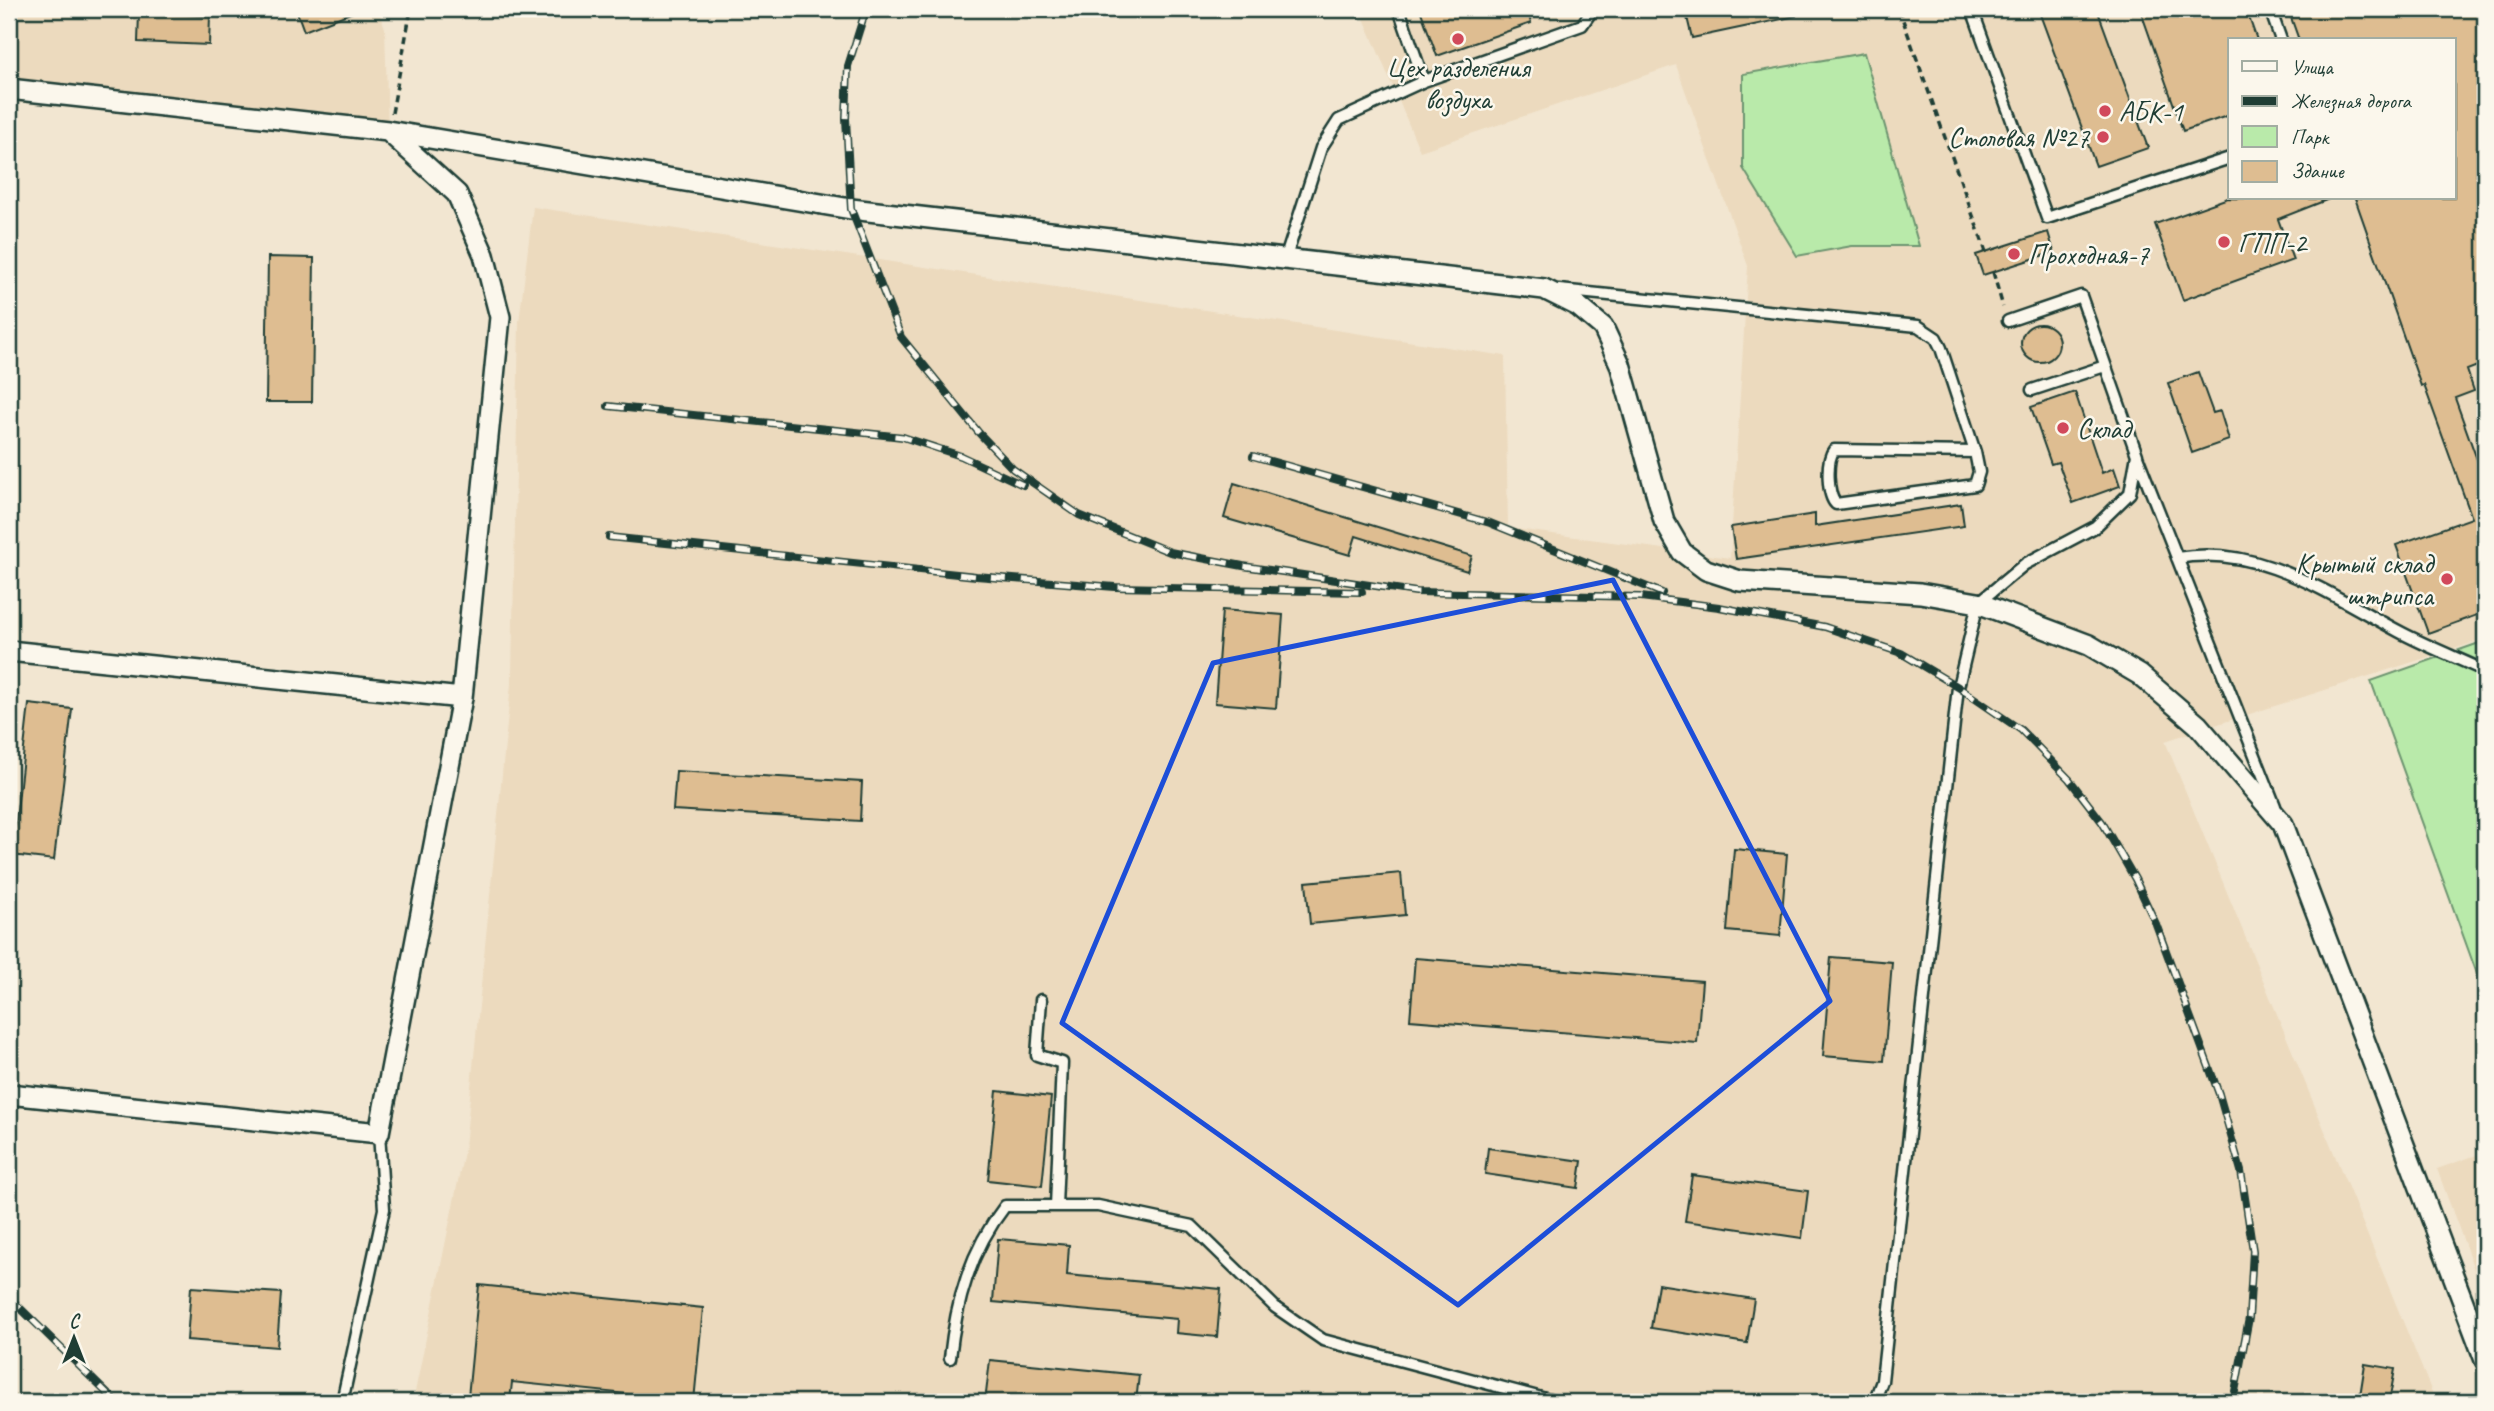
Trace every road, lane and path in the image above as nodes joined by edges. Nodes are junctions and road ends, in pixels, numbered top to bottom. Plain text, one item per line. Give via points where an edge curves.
1 (411, 9) edge
2 (1399, 9) edge
3 (1593, 9) edge
4 (1899, 9) edge
5 (1972, 9) edge
6 (2270, 9) edge
7 (2280, 38) edge
8 (1424, 81) junction
9 (9, 89) edge
10 (388, 131) junction
11 (2228, 159) edge
12 (1986, 252) dead end
13 (1286, 257) junction
14 (1993, 272) dead end
15 (1544, 289) junction
16 (2008, 321) joint
17 (2105, 366) junction
18 (2032, 390) dead end
19 (1975, 452) junction
20 (2137, 455) junction
21 (2177, 558) junction
22 (1978, 603) junction
23 (9, 651) edge
24 (2485, 671) edge
25 (461, 698) junction
26 (2283, 824) junction
27 (1041, 1000) dead end
28 (9, 1094) edge
29 (379, 1133) junction
30 (1056, 1206) junction
31 (2482, 1340) edge
32 (950, 1358) dead end
33 (2485, 1360) edge
34 (342, 1402) edge
35 (1557, 1402) edge
36 (1874, 1402) edge

1 - 10 path
2 - 8 lane
3 - 8 lane via 1582,25
4 - 12 path
5 - 11 lane via 2047,218
6 - 7 lane
8 - 13 lane via 1339,120 1321,148
9 - 10 street
10 - 13 street via 851,209
10 - 25 street via 457,194 484,255 500,317
13 - 15 street
14 - 16 path
15 - 19 lane via 1918,326 1936,338 1941,348
15 - 22 street via 1578,306 1603,327 1620,364 1664,521 1682,552 1706,570 1740,581 1920,593
16 - 17 lane via 2081,296
17 - 18 lane
17 - 20 lane
19 - 19 lane via 1979,472 1975,485 1836,504 1831,498 1830,456 1834,450
20 - 21 lane
20 - 22 lane via 2130,493 2095,527 2025,564
21 - 24 lane via 2226,555 2257,560
21 - 26 lane
22 - 26 street via 2090,645 2140,675 2199,725
22 - 36 lane via 1958,687 1882,1381
23 - 25 street
25 - 29 street
26 - 31 street
27 - 30 lane via 1037,1055 1062,1063
28 - 29 street
29 - 34 lane via 384,1209
30 - 32 lane via 1005,1206 986,1230 956,1307
30 - 35 lane via 1098,1206 1192,1226 1275,1307 1323,1340
31 - 33 street

